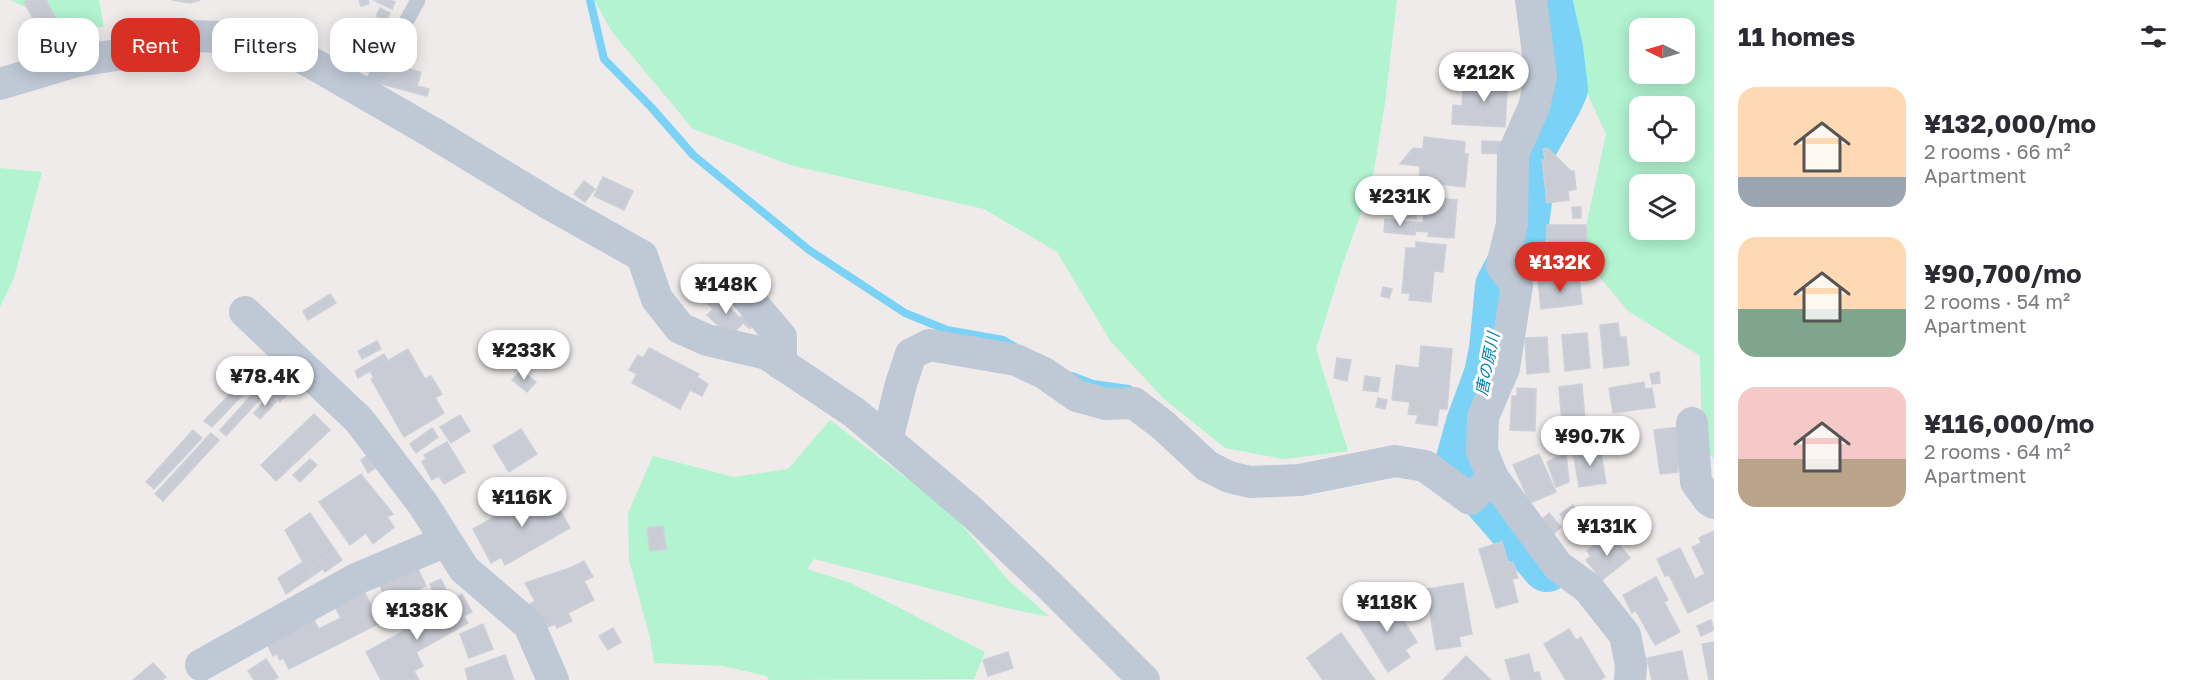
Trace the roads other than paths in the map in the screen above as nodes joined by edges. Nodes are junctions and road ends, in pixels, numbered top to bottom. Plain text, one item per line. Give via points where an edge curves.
1 (418, 0) edge
2 (1531, 0) edge
3 (0, 84) edge
4 (366, 94) junction
5 (742, 291) dead end
6 (245, 312) dead end
7 (781, 364) junction
8 (1692, 423) dead end
9 (887, 440) junction
10 (1492, 478) junction
11 (1714, 503) edge
12 (446, 541) junction
13 (201, 665) dead end
14 (553, 680) edge
15 (1144, 680) edge
16 (1630, 680) edge

1 - 4 lane
2 - 10 street via 1541,76 1534,107 1513,154 1512,224 1503,266 1517,285 1504,368 1483,417 1482,451
3 - 4 street via 77,61 143,51 192,36 248,38 298,55
4 - 7 street via 642,256 657,299 680,328 706,340 767,354
5 - 7 street via 781,337
6 - 12 street via 358,420 423,504
7 - 9 street via 855,413
8 - 11 street via 1696,482
9 - 10 street via 910,354 929,345 1016,360 1044,373 1077,396 1106,404 1134,403 1207,466 1250,482 1300,480 1395,461 1425,466 1470,499
9 - 15 street via 982,521
10 - 16 street via 1558,566 1588,588 1625,635
12 - 13 street via 356,579
12 - 14 street via 464,569 529,625

